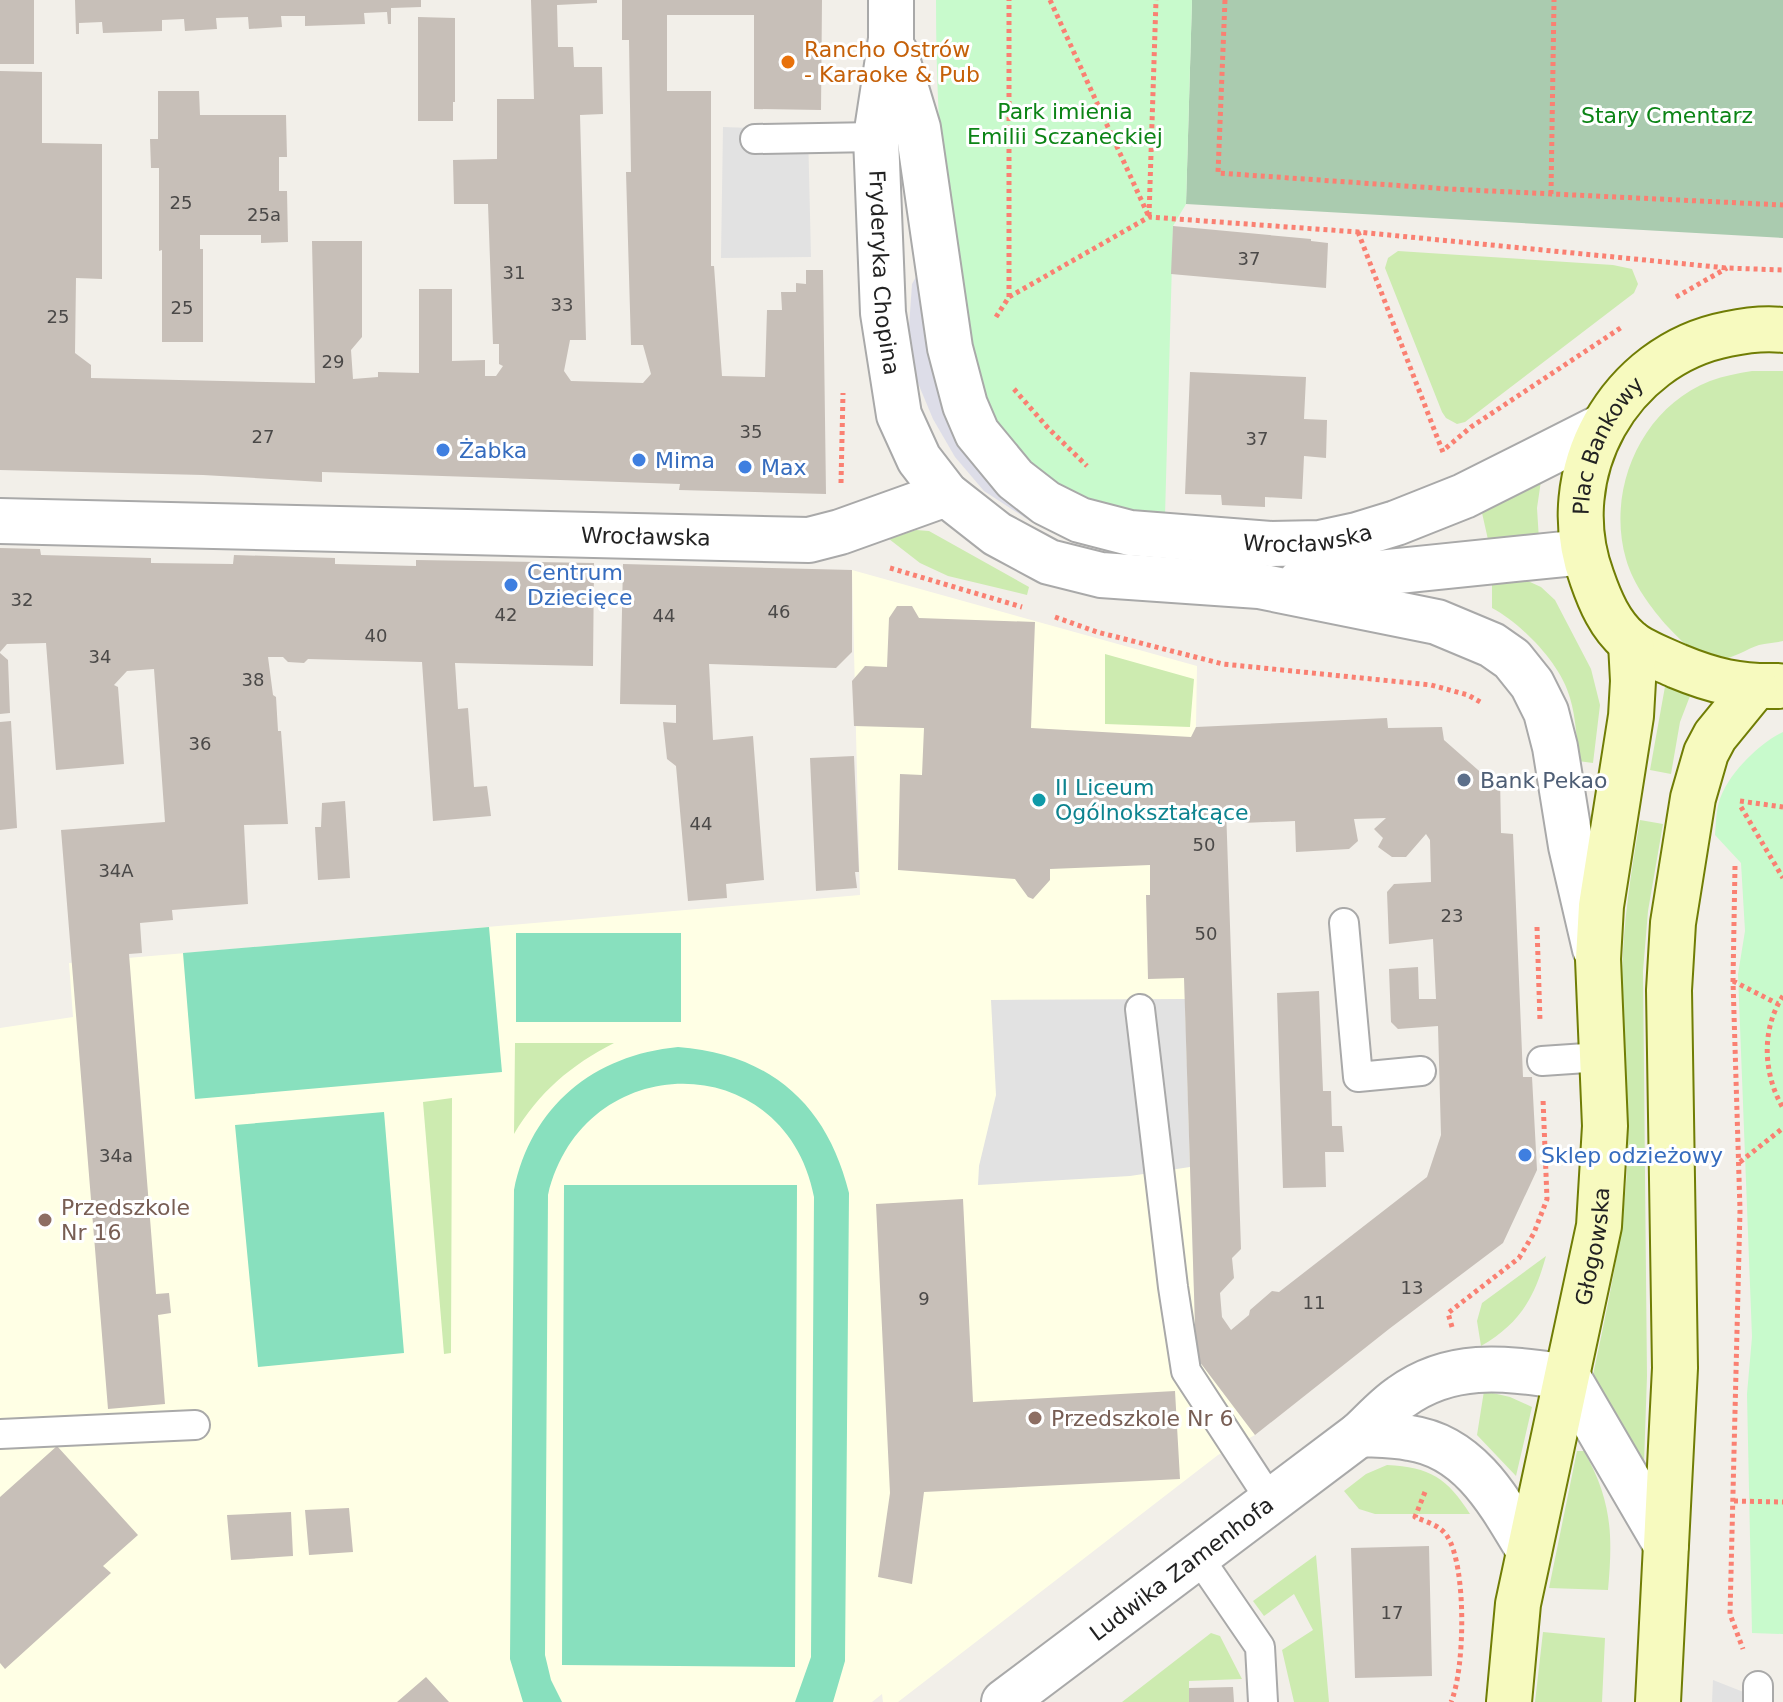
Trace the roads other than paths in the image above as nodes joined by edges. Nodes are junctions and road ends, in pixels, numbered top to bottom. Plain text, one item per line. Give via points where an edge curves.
1 (891, 20) edge
2 (876, 137) junction
3 (755, 139) dead end
4 (1783, 330) edge
5 (1603, 426) junction
6 (977, 433) joint
7 (946, 494) junction
8 (0, 521) edge
9 (1584, 552) junction
10 (1259, 586) junction
11 (1631, 643) junction
12 (1769, 686) edge
13 (1344, 923) dead end
14 (1598, 959) junction
15 (1140, 1009) dead end
16 (1601, 1057) junction
17 (1542, 1061) dead end
18 (1421, 1071) dead end
19 (1568, 1377) junction
20 (195, 1425) dead end
21 (0, 1434) edge
22 (1360, 1434) junction
23 (1271, 1501) junction
24 (1666, 1545) junction
25 (1529, 1551) junction
26 (1197, 1555) junction
27 (1514, 1638) junction
28 (1016, 1698) edge
29 (1263, 1702) edge
30 (1486, 1702) edge
31 (1509, 1702) edge
32 (1658, 1702) edge

1 - 2 street, Fryderyka Chopina
1 - 6 street, Fryderyka Chopina via 918,128 950,348
2 - 3 lane
2 - 7 street, Fryderyka Chopina via 883,313 899,415 919,459
4 - 5 main road, Plac Bankowy via 1720,336 1673,355 1627,392
5 - 6 street, Wrocławska via 1464,496 1396,523 1320,543 1271,544 1130,533 1080,520 1015,479
5 - 9 main road, Plac Bankowy via 1581,497
7 - 8 street, Wrocławska via 809,540
7 - 10 street, Wrocławska via 997,534 1049,562 1101,575
9 - 10 street, Wrocławska
9 - 11 main road, Plac Bankowy via 1604,607
10 - 14 street, Wrocławska via 1437,622 1512,659 1546,712
11 - 12 main road, Plac Bankowy via 1724,684
11 - 14 main road, Głogowska via 1631,716 1605,873
12 - 24 main road via 1721,729 1706,753 1693,798 1673,923 1669,990 1675,1356
13 - 18 lane via 1358,1077
14 - 16 main road, Głogowska
15 - 23 lane via 1186,1371
16 - 17 lane
16 - 19 main road, Głogowska via 1605,1126 1599,1226
19 - 22 street, Ludwika Zamenhofa via 1464,1370 1441,1376 1402,1396
19 - 24 street
19 - 25 main road, Głogowska
20 - 21 lane
22 - 23 street, Ludwika Zamenhofa
22 - 25 street via 1413,1438 1442,1448 1473,1468
23 - 26 street, Ludwika Zamenhofa
24 - 32 main road
25 - 27 main road, Głogowska
26 - 28 street, Ludwika Zamenhofa
26 - 29 lane via 1260,1647
27 - 30 lane
27 - 31 main road, Głogowska

